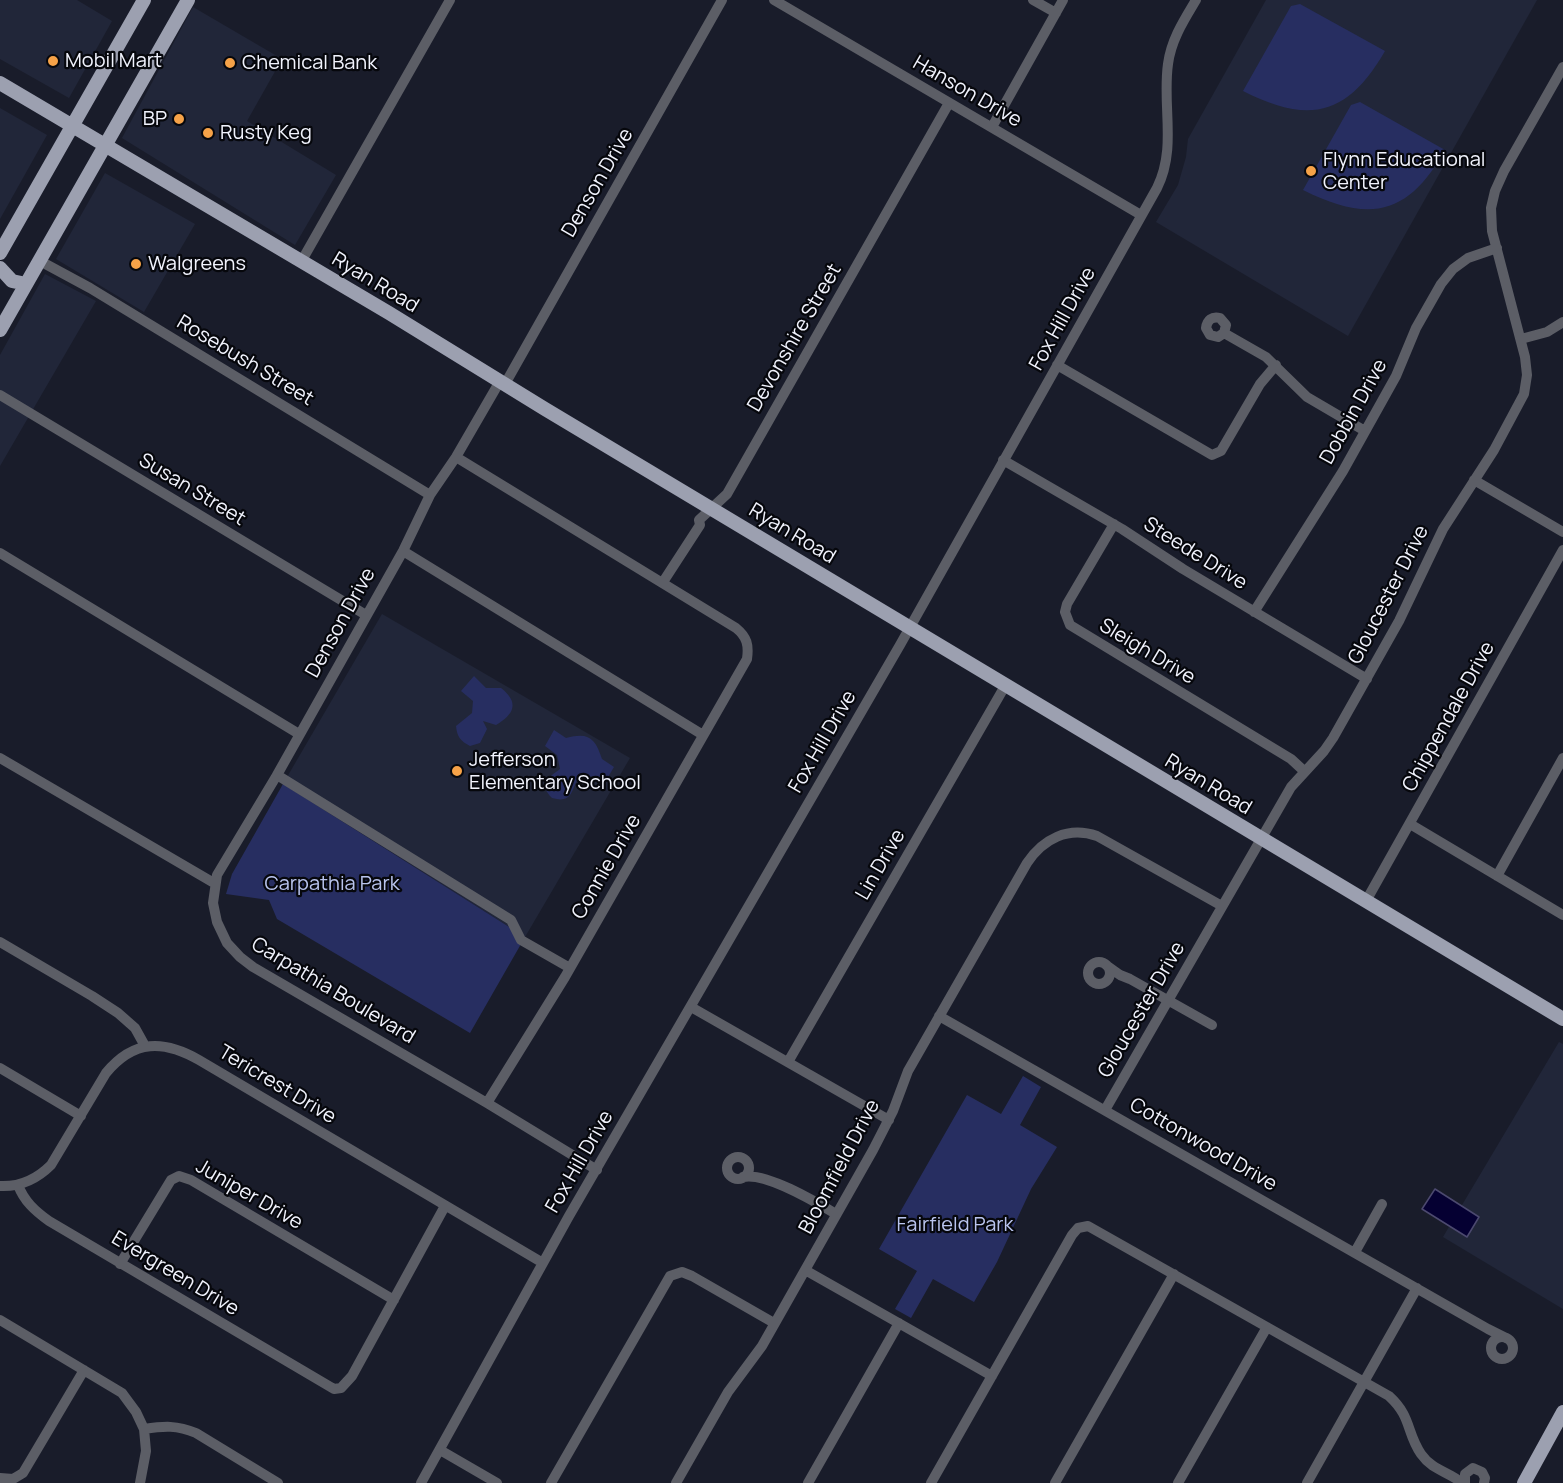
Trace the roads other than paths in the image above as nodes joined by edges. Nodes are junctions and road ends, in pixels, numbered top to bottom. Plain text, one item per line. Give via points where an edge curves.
1 (144, 0) edge
2 (450, 0) edge
3 (722, 0) edge
4 (774, 0) edge
5 (1033, 0) edge
6 (1063, 0) edge
7 (1196, 0) edge
8 (185, 2) edge
9 (1056, 13) junction
10 (1563, 66) edge
11 (0, 83) edge
12 (949, 102) junction
13 (72, 126) junction
14 (992, 127) junction
15 (106, 146) junction
16 (1141, 215) junction
17 (1497, 248) junction
18 (0, 253) edge
19 (40, 261) junction
20 (301, 262) junction
21 (0, 268) edge
22 (26, 284) junction
23 (1563, 322) edge
24 (0, 330) edge
25 (1224, 333) dead end
26 (1521, 339) junction
27 (1057, 365) junction
28 (1276, 365) junction
29 (502, 382) junction
30 (0, 395) edge
31 (1365, 431) junction
32 (456, 458) junction
33 (1003, 460) junction
34 (1474, 480) junction
35 (430, 495) junction
36 (712, 509) junction
37 (1114, 524) junction
38 (1563, 532) edge
39 (1563, 550) edge
40 (403, 551) junction
41 (0, 553) edge
42 (663, 582) junction
43 (1254, 612) junction
44 (366, 615) junction
45 (909, 628) junction
46 (1367, 679) junction
47 (1005, 686) junction
48 (299, 734) junction
49 (703, 735) junction
50 (0, 758) edge
51 (1563, 758) edge
52 (1304, 771) junction
53 (277, 775) junction
54 (1410, 824) junction
55 (1261, 839) junction
56 (1497, 876) junction
57 (214, 883) junction
58 (1366, 901) junction
59 (1222, 906) junction
60 (1563, 915) edge
61 (0, 942) edge
62 (1106, 965) junction
63 (570, 968) junction
64 (1120, 975) junction
65 (1103, 982) junction
66 (1168, 1000) junction
67 (691, 1007) junction
68 (939, 1016) junction
69 (1563, 1019) edge
70 (1212, 1025) dead end
71 (145, 1046) junction
72 (788, 1062) junction
73 (0, 1068) edge
74 (488, 1103) junction
75 (1105, 1110) junction
76 (81, 1116) junction
77 (889, 1120) junction
78 (748, 1165) junction
79 (597, 1170) junction
80 (757, 1176) junction
81 (743, 1177) junction
82 (18, 1185) junction
83 (0, 1186) edge
84 (1382, 1204) dead end
85 (445, 1206) junction
86 (836, 1214) junction
87 (1355, 1252) junction
88 (543, 1263) junction
89 (120, 1264) junction
90 (805, 1270) junction
91 (1174, 1274) junction
92 (1418, 1288) junction
93 (394, 1300) junction
94 (0, 1320) edge
95 (774, 1323) junction
96 (899, 1323) junction
97 (1267, 1327) junction
98 (1488, 1329) junction
99 (1506, 1338) junction
100 (1492, 1345) junction
101 (84, 1370) junction
102 (992, 1376) junction
103 (1365, 1382) junction
104 (1563, 1412) edge
105 (144, 1429) junction
106 (440, 1450) junction
107 (0, 1478) edge
108 (1462, 1479) edge
109 (140, 1483) edge
110 (276, 1483) edge
111 (421, 1483) edge
112 (497, 1483) edge
113 (551, 1483) edge
114 (676, 1483) edge
115 (808, 1483) edge
116 (931, 1483) edge
117 (1055, 1483) edge
118 (1179, 1483) edge
119 (1307, 1483) edge
120 (1484, 1483) edge
121 (1524, 1483) edge

1 - 13 main road
2 - 20 street
3 - 29 street, Denson Drive
4 - 12 street, Hanson Drive
5 - 9 street
6 - 9 street
7 - 16 street, Fox Hill Drive via 1171,50 1167,75 1168,156 1162,179
8 - 15 main road
9 - 14 street
10 - 17 street, Gloucester Drive via 1495,191 1491,219
11 - 13 main road, Ryan Road
12 - 14 street, Hanson Drive
12 - 36 street, Devonshire Street via 727,494
13 - 15 main road, Ryan Road
13 - 18 main road
14 - 16 street, Hanson Drive
15 - 19 main road
15 - 20 main road, Ryan Road
16 - 27 street, Fox Hill Drive
17 - 26 street, Gloucester Drive
17 - 31 street, Dobbin Drive via 1468,258 1447,275
19 - 22 main road
19 - 35 street, Rosebush Street
20 - 29 main road, Ryan Road
21 - 22 main road via 12,281
22 - 24 main road
23 - 26 street via 1547,332
25 - 28 street
26 - 34 street, Gloucester Drive via 1527,375 1524,394
27 - 28 street via 1212,454 1221,451 1260,384
27 - 33 street, Fox Hill Drive
28 - 31 street via 1307,397
29 - 32 street, Denson Drive
29 - 36 main road, Ryan Road
30 - 44 street, Susan Street
31 - 43 street, Dobbin Drive
32 - 35 street, Denson Drive
32 - 42 street
33 - 37 street, Steede Drive
33 - 45 street, Fox Hill Drive
34 - 38 street
34 - 46 street, Gloucester Drive via 1443,529
35 - 40 street, Denson Drive
36 - 42 street, Devonshire Street via 699,520 700,525
36 - 45 main road, Ryan Road
37 - 43 street, Steede Drive
37 - 52 street, Sleigh Drive via 1067,604 1070,626 1291,759
39 - 54 street, Chippendale Drive
40 - 44 street, Denson Drive
40 - 49 street
41 - 48 street
42 - 49 street, Connie Drive via 736,628 748,644 747,659
43 - 46 street, Steede Drive
44 - 48 street, Denson Drive
45 - 47 main road, Ryan Road
45 - 67 street, Fox Hill Drive
46 - 52 street, Gloucester Drive via 1329,744
47 - 55 main road, Ryan Road
47 - 72 street, Lin Drive
48 - 53 street, Denson Drive
49 - 63 street, Connie Drive
50 - 57 street
51 - 56 street
52 - 55 street, Gloucester Drive
53 - 57 street, Denson Drive via 222,863
53 - 63 street via 511,920 521,940
54 - 56 street
54 - 58 street, Chippendale Drive
55 - 58 main road, Ryan Road
55 - 59 street, Gloucester Drive
56 - 60 street
57 - 74 street, Carpathia Boulevard via 217,922 227,943 240,957
58 - 69 main road, Ryan Road
59 - 66 street, Gloucester Drive
59 - 68 street, Bloomfield Drive via 1096,836 1078,832 1052,838 1027,863
61 - 71 street via 118,1013 135,1028
62 - 64 street
62 - 65 street via 1110,974
62 - 65 street via 1096,963 1088,973 1093,982
63 - 74 street, Connie Drive
64 - 65 street
64 - 66 street
66 - 70 street
66 - 75 street, Gloucester Drive
67 - 72 street
67 - 79 street, Fox Hill Drive
68 - 75 street, Cottonwood Drive
68 - 77 street, Bloomfield Drive via 908,1071
71 - 76 street via 126,1054 112,1066
71 - 85 street, Tericrest Drive via 165,1046 186,1053
72 - 77 street
73 - 76 street
74 - 79 street, Carpathia Boulevard
75 - 87 street, Cottonwood Drive
76 - 82 street via 51,1164
77 - 86 street, Bloomfield Drive
78 - 80 street
78 - 81 street
78 - 81 street via 738,1157 728,1165 730,1175
79 - 88 street, Fox Hill Drive
80 - 81 street
80 - 86 street
82 - 83 street
82 - 89 street, Evergreen Drive via 39,1214
84 - 87 street
85 - 88 street, Tericrest Drive
85 - 93 street
86 - 90 street, Bloomfield Drive
87 - 92 street, Cottonwood Drive
88 - 106 street, Fox Hill Drive
89 - 93 street, Juniper Drive via 171,1180 179,1176
89 - 93 street, Evergreen Drive via 334,1389 341,1388 352,1376
90 - 95 street, Bloomfield Drive
90 - 96 street
91 - 97 street
91 - 102 street via 1094,1228 1078,1228
91 - 117 street
92 - 98 street, Cottonwood Drive
92 - 103 street
94 - 101 street
95 - 113 street via 692,1276 675,1273 665,1281
95 - 114 street, Bloomfield Drive via 728,1392
96 - 102 street
96 - 115 street
97 - 103 street
97 - 118 street
98 - 99 street, Cottonwood Drive
98 - 100 street
99 - 100 street via 1499,1338
99 - 100 street via 1513,1349 1507,1357 1497,1357
101 - 105 street via 122,1393
101 - 107 street via 23,1473 13,1479
102 - 116 street
103 - 108 street via 1401,1408 1418,1450 1430,1464
103 - 119 street
104 - 121 main road
105 - 109 street via 146,1451
105 - 110 street via 175,1426 196,1433
106 - 111 street, Fox Hill Drive
106 - 112 street
108 - 120 street via 1473,1468 1484,1475

